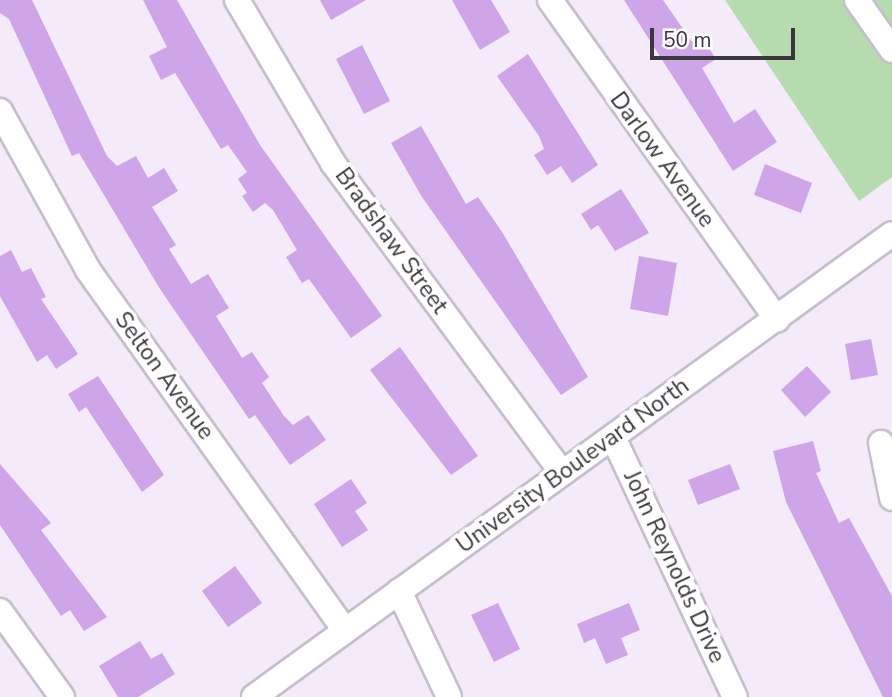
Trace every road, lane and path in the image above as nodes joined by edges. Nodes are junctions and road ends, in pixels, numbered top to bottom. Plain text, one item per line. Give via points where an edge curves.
1 (237, 0) edge
2 (550, 0) edge
3 (857, 0) edge
4 (892, 50) edge
5 (0, 111) edge
6 (892, 234) edge
7 (777, 319) junction
8 (613, 437) junction
9 (881, 443) dead end
10 (562, 472) junction
11 (892, 498) edge
12 (399, 591) junction
13 (0, 611) edge
14 (345, 630) junction
15 (62, 697) edge
16 (254, 697) edge
17 (449, 697) edge
18 (735, 697) edge

1 - 10 street, Bradshaw Street via 333,163
2 - 7 street, Darlow Avenue
3 - 4 street
5 - 14 street, Selton Avenue via 88,270
6 - 7 street, University Boulevard North
7 - 8 street, University Boulevard North
8 - 10 street, University Boulevard North
8 - 18 street, John Reynolds Drive
9 - 11 street
10 - 12 street, University Boulevard North
12 - 14 street, University Boulevard North
12 - 17 street
13 - 15 street
14 - 16 street, University Boulevard North

